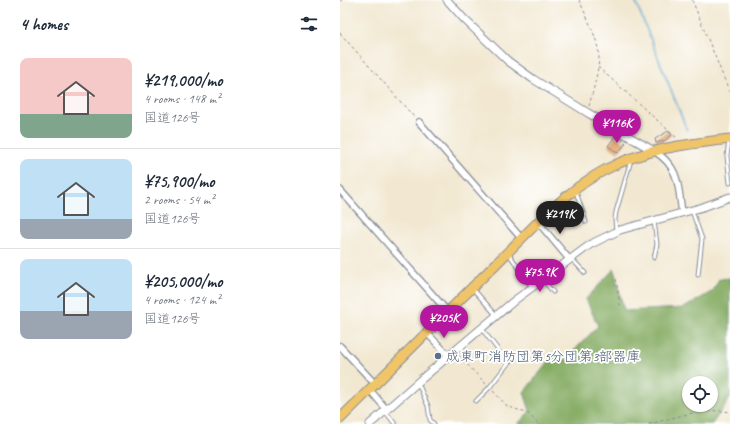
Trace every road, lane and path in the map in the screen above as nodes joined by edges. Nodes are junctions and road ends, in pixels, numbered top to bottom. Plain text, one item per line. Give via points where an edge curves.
1 (447, 0) edge
2 (579, 0) edge
3 (692, 0) edge
4 (340, 33) edge
5 (598, 67) junction
6 (730, 93) edge
7 (588, 113) junction
8 (419, 122) joint
9 (730, 139) edge
10 (680, 145) junction
11 (654, 151) junction
12 (631, 158) junction
13 (730, 182) edge
14 (340, 190) edge
15 (575, 190) junction
16 (730, 197) edge
17 (691, 210) junction
18 (682, 213) junction
19 (654, 221) junction
20 (538, 222) junction
21 (586, 222) dead end
22 (616, 232) junction
23 (522, 239) junction
24 (508, 253) junction
25 (654, 258) dead end
26 (570, 259) junction
27 (585, 273) dead end
28 (698, 275) dead end
29 (542, 279) junction
30 (616, 279) dead end
31 (532, 287) junction
32 (472, 288) junction
33 (553, 292) dead end
34 (620, 306) dead end
35 (448, 312) junction
36 (497, 316) junction
37 (482, 329) junction
38 (427, 333) junction
39 (340, 346) edge
40 (452, 354) junction
41 (513, 357) dead end
42 (508, 363) junction
43 (418, 382) junction
44 (372, 387) junction
45 (490, 388) junction
46 (476, 401) dead end
47 (385, 410) junction
48 (730, 412) edge
49 (340, 419) edge
50 (370, 424) edge
51 (395, 424) edge
52 (434, 424) edge
53 (538, 424) edge
54 (649, 424) edge

1 - 7 street via 508,60
2 - 5 path via 598,47
3 - 6 path
4 - 8 path
5 - 7 path
5 - 10 path via 679,139
7 - 11 street
8 - 23 street
9 - 10 highway
9 - 13 lane via 727,156
10 - 11 highway
11 - 12 highway
11 - 18 street via 673,169 677,178
12 - 15 highway via 603,171
12 - 22 lane via 614,219
14 - 35 street
15 - 20 highway
15 - 21 lane
16 - 17 street
17 - 18 street
17 - 28 lane via 702,239
18 - 19 street
19 - 22 street
19 - 25 lane via 657,244
20 - 23 highway
20 - 26 street
22 - 26 street via 591,244
23 - 24 highway
24 - 31 lane
24 - 32 highway
26 - 27 lane
26 - 29 street
29 - 31 street
29 - 33 lane
30 - 34 path
31 - 36 street
32 - 35 highway
32 - 36 lane
35 - 38 highway
36 - 37 street
37 - 40 street
37 - 42 lane
38 - 40 street
38 - 44 highway
39 - 44 street
40 - 43 street
40 - 45 path
41 - 42 lane
42 - 45 lane
43 - 47 street
43 - 52 lane via 428,406 430,420
44 - 47 street
44 - 49 highway
45 - 46 lane
45 - 53 path via 507,406 529,414
47 - 50 street
47 - 51 lane
48 - 54 path via 702,412

